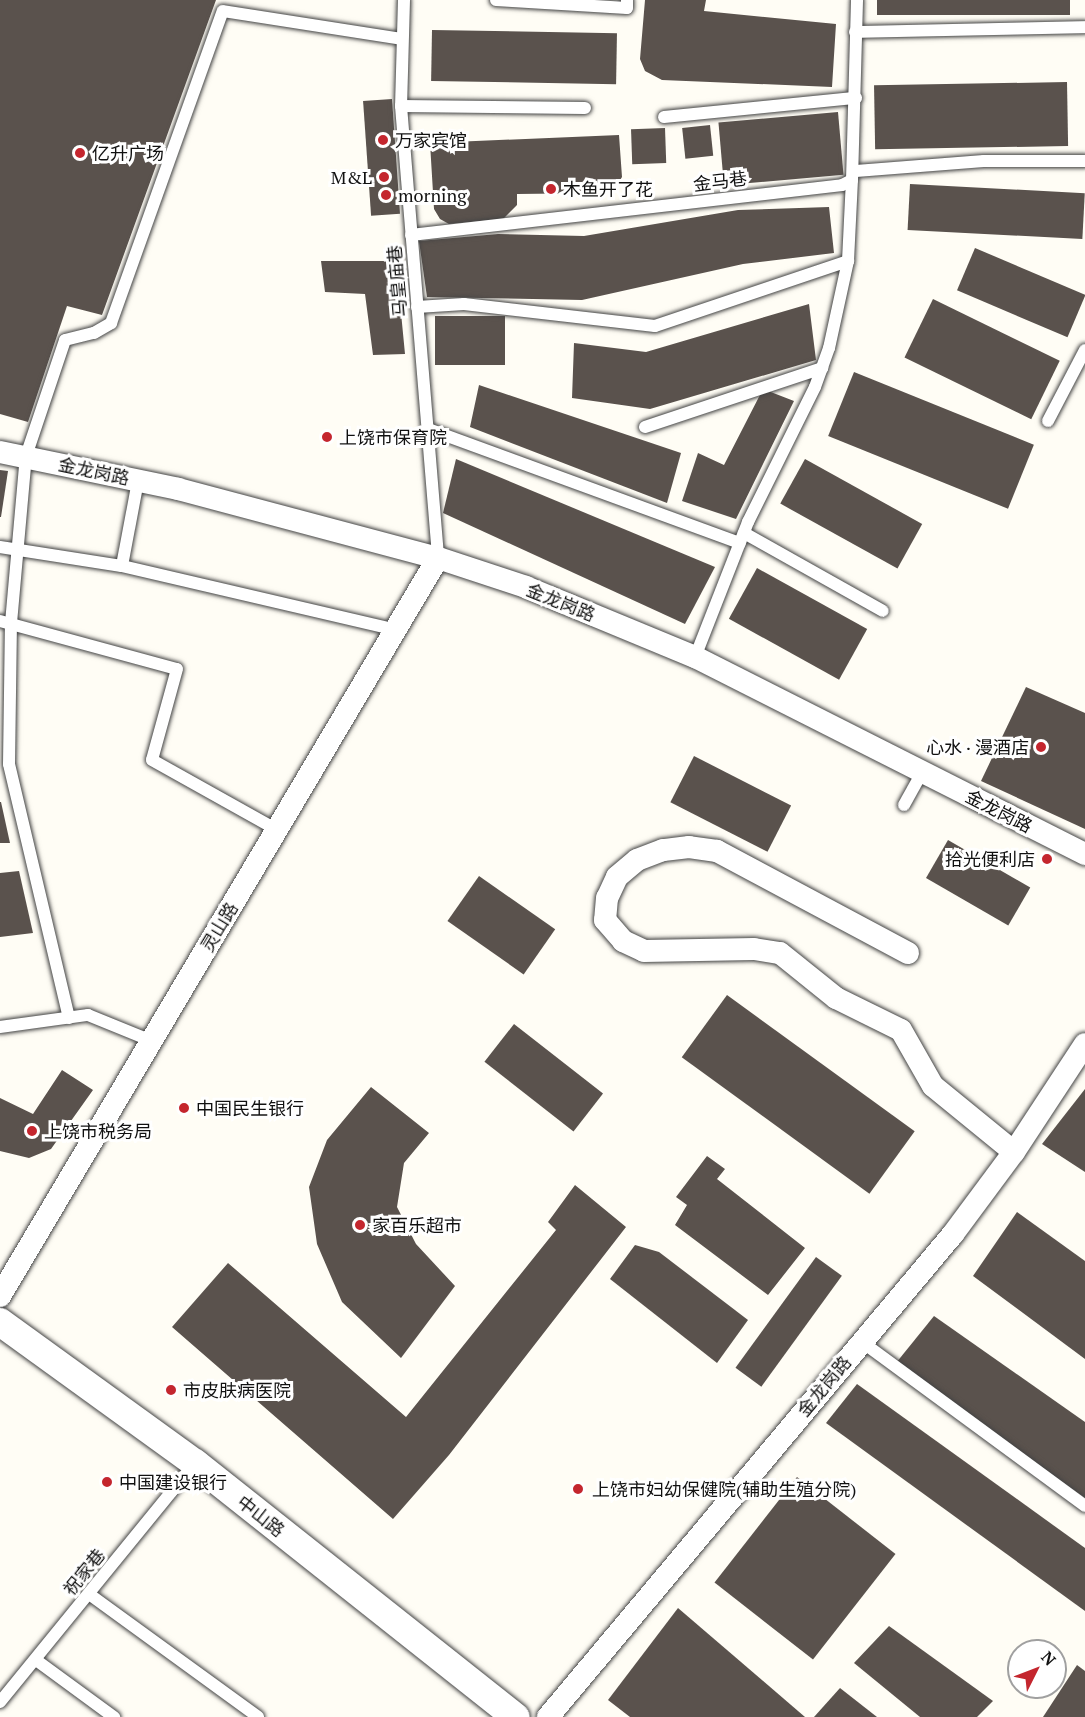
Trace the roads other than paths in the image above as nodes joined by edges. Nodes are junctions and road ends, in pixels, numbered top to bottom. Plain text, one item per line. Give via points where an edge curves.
1 (404, 0) edge
2 (496, 0) edge
3 (627, 0) edge
4 (857, 0) edge
5 (225, 6) edge
6 (1085, 27) edge
7 (855, 32) junction
8 (402, 39) junction
9 (856, 98) junction
10 (401, 106) junction
11 (585, 108) dead end
12 (664, 117) dead end
13 (1085, 161) edge
14 (854, 176) junction
15 (411, 235) junction
16 (848, 261) junction
17 (417, 307) junction
18 (1085, 350) edge
19 (822, 368) junction
20 (1048, 421) dead end
21 (645, 427) dead end
22 (428, 429) junction
23 (0, 452) edge
24 (26, 456) junction
25 (138, 481) junction
26 (742, 538) junction
27 (0, 547) edge
28 (17, 550) junction
29 (438, 558) junction
30 (122, 566) junction
31 (883, 611) dead end
32 (5, 622) edge
33 (396, 630) junction
34 (695, 657) junction
35 (922, 773) junction
36 (904, 805) dead end
37 (277, 830) junction
38 (1085, 854) edge
39 (908, 953) dead end
40 (69, 1018) junction
41 (0, 1027) edge
42 (152, 1041) junction
43 (1085, 1044) edge
44 (1014, 1152) junction
45 (0, 1296) edge
46 (0, 1322) edge
47 (862, 1342) junction
48 (195, 1463) junction
49 (1085, 1506) edge
50 (89, 1594) junction
51 (36, 1660) junction
52 (0, 1702) edge
53 (114, 1717) edge
54 (258, 1717) edge
55 (516, 1717) edge
56 (548, 1717) edge

1 - 8 lane, 马皇庙巷
2 - 3 lane via 627,8
4 - 7 lane
5 - 8 lane
5 - 24 lane via 111,322 94,333 65,340
6 - 7 lane
7 - 9 lane
8 - 10 lane, 马皇庙巷
9 - 12 lane
9 - 14 lane
10 - 11 lane
10 - 15 lane, 马皇庙巷
13 - 14 lane, 金马巷 via 984,160
14 - 15 lane, 金马巷 via 830,186
14 - 16 lane
15 - 17 lane, 马皇庙巷
16 - 17 lane via 656,326 464,304
16 - 19 lane
17 - 22 lane, 马皇庙巷
18 - 20 lane
19 - 21 lane
19 - 26 lane
22 - 26 lane
22 - 29 lane, 马皇庙巷
23 - 24 street, 金龙岗路
24 - 25 street, 金龙岗路
24 - 28 lane
25 - 29 street, 金龙岗路
25 - 30 lane
26 - 31 lane
26 - 34 lane
27 - 28 lane
28 - 30 lane
28 - 32 lane
29 - 33 street, 灵山路
29 - 34 street, 金龙岗路 via 526,588
30 - 33 lane
32 - 37 lane via 177,669 152,760
32 - 40 lane via 9,764
33 - 37 street, 灵山路
34 - 35 street, 金龙岗路
35 - 36 lane
35 - 38 street, 金龙岗路
37 - 42 street, 灵山路
39 - 44 street via 717,851 689,847 663,850 637,860 617,877 607,898 605,920 623,941 644,951 754,949 780,953 836,998 901,1030 933,1086
40 - 41 lane
40 - 42 lane via 88,1016
42 - 45 street, 灵山路
43 - 44 street, 金龙岗路
44 - 47 street, 金龙岗路 via 953,1234
46 - 48 street, 中山路
47 - 49 lane
47 - 56 street, 金龙岗路
48 - 50 lane, 祝家巷
48 - 55 street, 中山路
50 - 51 lane, 祝家巷
50 - 54 lane
51 - 52 lane, 祝家巷
51 - 53 lane

